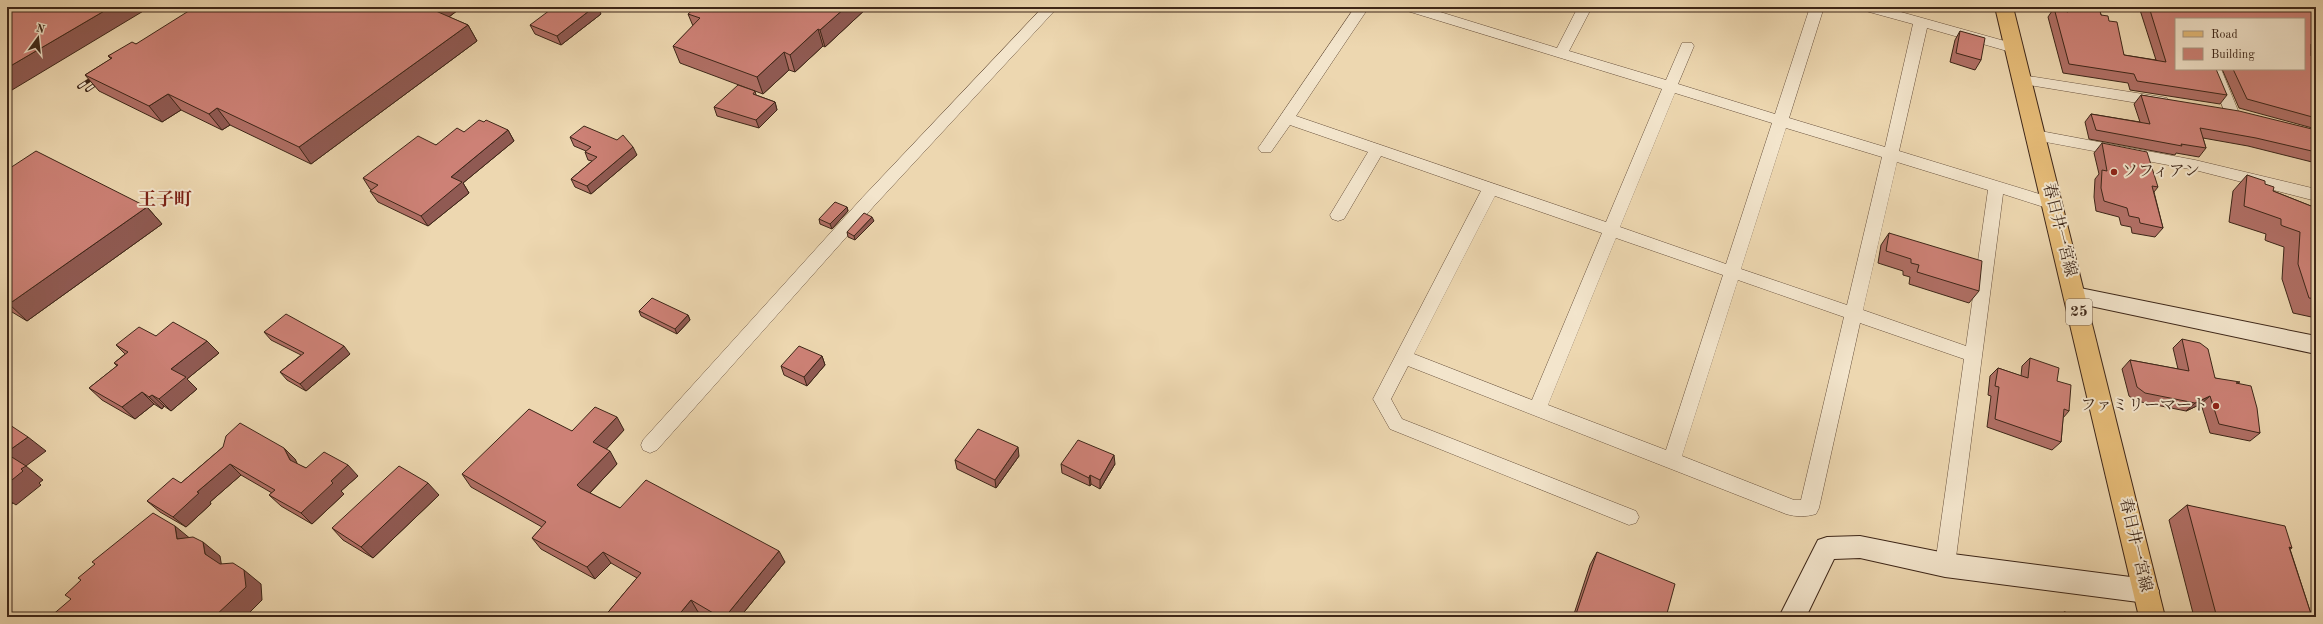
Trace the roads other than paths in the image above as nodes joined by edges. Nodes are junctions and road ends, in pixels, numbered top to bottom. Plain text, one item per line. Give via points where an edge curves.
1 (1051, 7) edge
2 (1362, 7) edge
3 (1409, 7) edge
4 (1585, 7) edge
5 (1817, 7) edge
6 (1867, 7) edge
7 (2004, 7) edge
8 (1921, 22) junction
9 (1687, 46) dead end
10 (2014, 48) junction
11 (1561, 54) junction
12 (2214, 70) edge
13 (2022, 80) junction
14 (1670, 87) junction
15 (2178, 104) edge
16 (2216, 111) edge
17 (2232, 113) junction
18 (2247, 117) edge
19 (1286, 118) junction
20 (1781, 121) junction
21 (2035, 135) junction
22 (1266, 148) dead end
23 (1378, 149) junction
24 (1890, 155) junction
25 (1996, 187) junction
26 (1491, 188) junction
27 (2316, 195) edge
28 (2052, 204) junction
29 (1338, 215) dead end
30 (1611, 230) junction
31 (1732, 272) junction
32 (2075, 295) junction
33 (1853, 313) junction
34 (2316, 345) edge
35 (1974, 355) junction
36 (1404, 357) junction
37 (1537, 410) junction
38 (650, 445) dead end
39 (1672, 459) junction
40 (1629, 517) dead end
41 (1945, 565) junction
42 (2146, 592) junction
43 (1792, 617) edge
44 (2152, 617) edge

1 - 38 street via 868,202
2 - 19 street
3 - 11 street
4 - 11 street
5 - 20 street
6 - 8 street
7 - 10 main road, 春日井一宮線 / 25
8 - 10 street
8 - 24 street
9 - 14 street
10 - 13 main road, 春日井一宮線 / 25
11 - 14 street
12 - 17 street
13 - 15 street
13 - 21 main road, 春日井一宮線 / 25
14 - 20 street
14 - 30 street
16 - 17 street
17 - 18 street
19 - 22 street
19 - 23 street
20 - 24 street
20 - 31 street
21 - 27 street via 2195,164
21 - 28 main road, 春日井一宮線 / 25
23 - 26 street
23 - 29 street
24 - 25 street
24 - 33 street
25 - 28 street
25 - 35 street
26 - 30 street
26 - 36 street
28 - 32 main road, 春日井一宮線 / 25
30 - 31 street
30 - 37 street
31 - 33 street
31 - 39 street
32 - 34 street
32 - 42 main road, 春日井一宮線 / 25
33 - 35 street
33 - 39 street via 1809,508 1793,508
35 - 41 street
36 - 37 street
36 - 40 street via 1382,399 1396,424
37 - 39 street
41 - 42 street
41 - 43 street via 1860,547 1828,548
42 - 44 main road, 春日井一宮線 / 25

